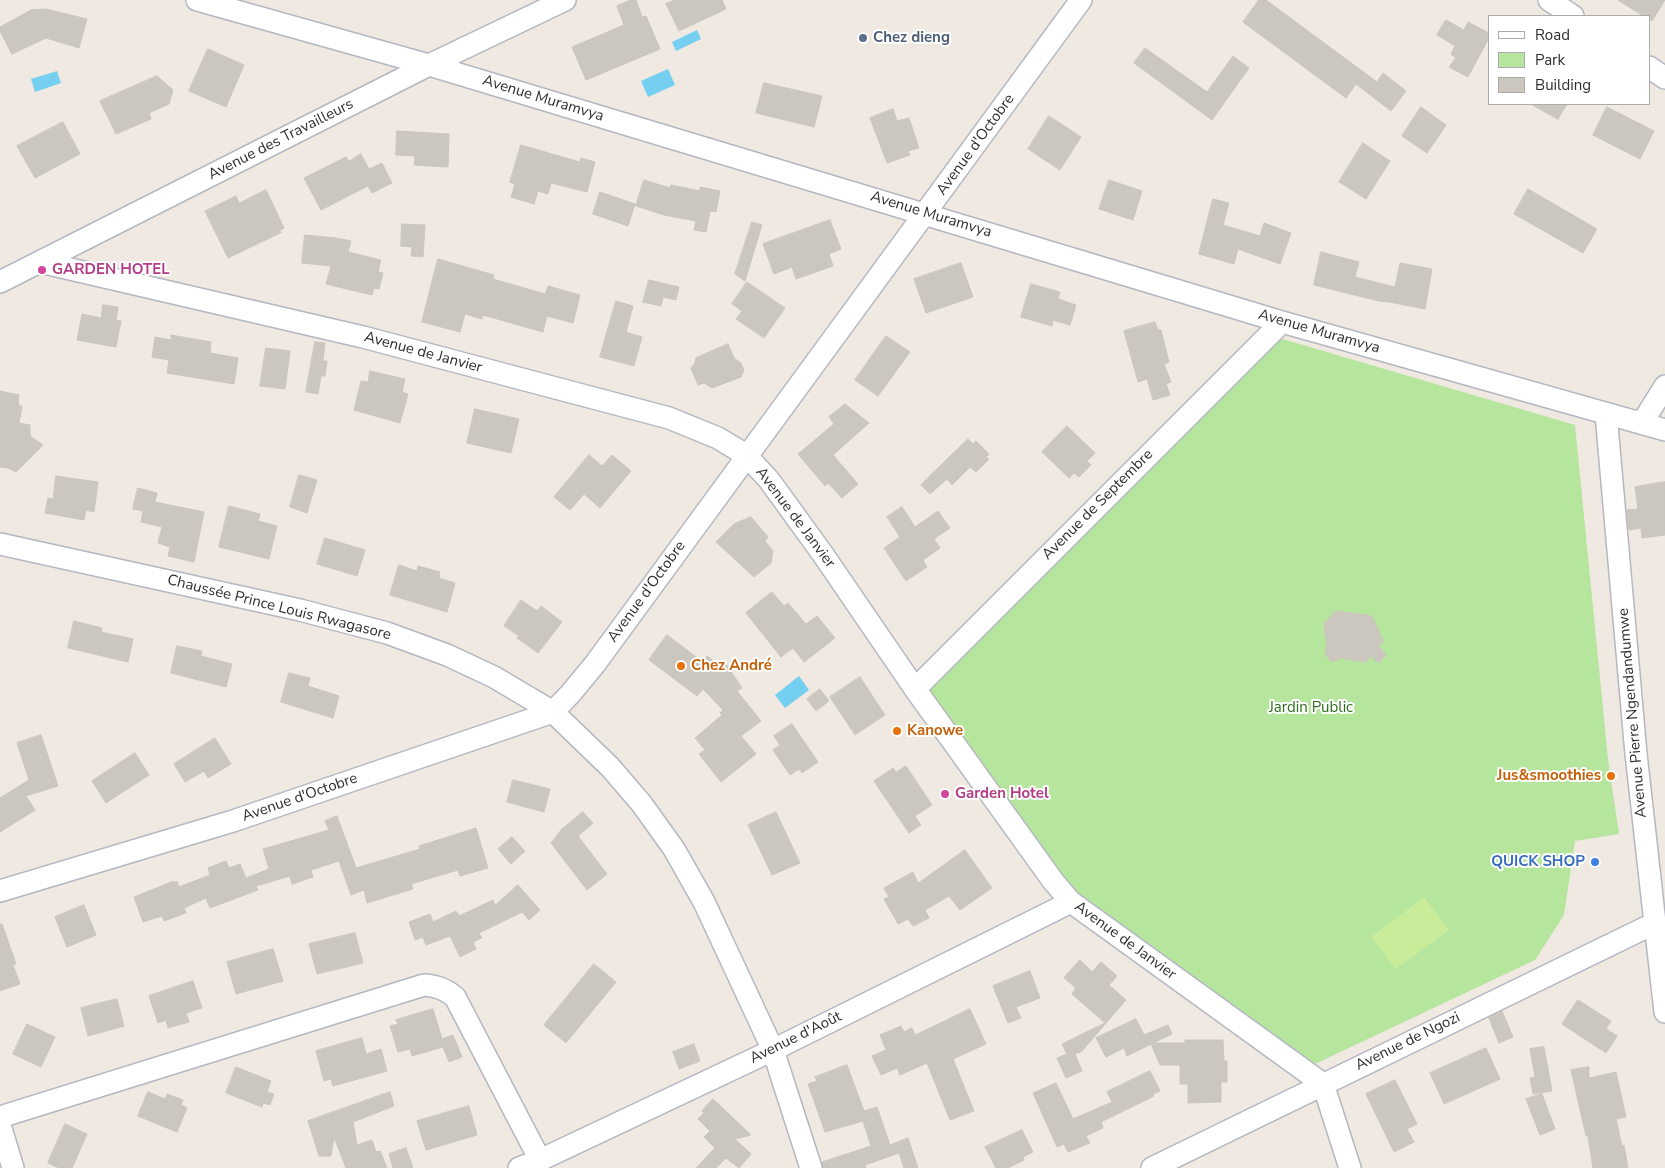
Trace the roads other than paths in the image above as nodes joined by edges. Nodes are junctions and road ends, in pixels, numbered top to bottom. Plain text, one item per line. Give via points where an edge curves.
1 (198, 0) edge
2 (564, 0) edge
3 (1081, 0) edge
4 (1549, 0) edge
5 (1572, 15) edge
6 (428, 65) junction
7 (1650, 68) edge
8 (1665, 78) edge
9 (926, 214) junction
10 (40, 262) junction
11 (0, 282) edge
12 (1282, 322) junction
13 (1665, 386) edge
14 (1606, 414) junction
15 (1642, 422) junction
16 (1665, 430) edge
17 (746, 455) junction
18 (0, 544) edge
19 (915, 689) junction
20 (553, 712) junction
21 (0, 891) edge
22 (1071, 902) junction
23 (1660, 926) edge
24 (1665, 1012) edge
25 (773, 1050) junction
26 (1323, 1084) junction
27 (0, 1117) edge
28 (0, 1125) edge
29 (540, 1160) junction
30 (14, 1168) edge
31 (519, 1168) edge
32 (812, 1168) edge
33 (1152, 1168) edge
34 (1350, 1168) edge

1 - 6 street, Avenue Muramvya
2 - 6 street, Avenue des Travailleurs
3 - 9 street, Avenue d'Octobre
4 - 5 street
6 - 9 street, Avenue Muramvya
6 - 10 street, Avenue des Travailleurs
7 - 8 street
9 - 12 street, Avenue Muramvya
9 - 17 street, Avenue d'Octobre
10 - 11 street, Avenue des Travailleurs
10 - 17 street, Avenue de Janvier via 363,336 669,418 718,438
12 - 14 street, Avenue Muramvya
12 - 19 street, Avenue de Septembre
13 - 15 street
14 - 15 street, Avenue Muramvya
14 - 23 street, Avenue Pierre Ngendandumwe via 1636,754
15 - 16 street, Avenue Muramvya
17 - 19 street, Avenue de Janvier via 769,480 822,552
17 - 20 street, Avenue d'Octobre via 595,664
18 - 20 street, Chaussée Prince Louis Rwagasore via 300,610 387,633 463,662
19 - 22 street, Avenue de Janvier
20 - 21 street, Avenue d'Octobre via 233,821
20 - 25 street, Chaussée Prince Louis Rwagasore via 610,767 674,849 704,902
22 - 25 street, Avenue d'Août
22 - 26 street, Avenue de Janvier
23 - 24 street, Avenue Pierre Ngendandumwe
23 - 26 street, Avenue de Ngozi
25 - 29 street, Avenue d'Août
25 - 32 street, Chaussée Prince Louis Rwagasore
26 - 33 street, Avenue de Ngozi
26 - 34 street
27 - 29 street via 424,985 446,990 455,997
28 - 30 street
29 - 31 street, Avenue d'Août

